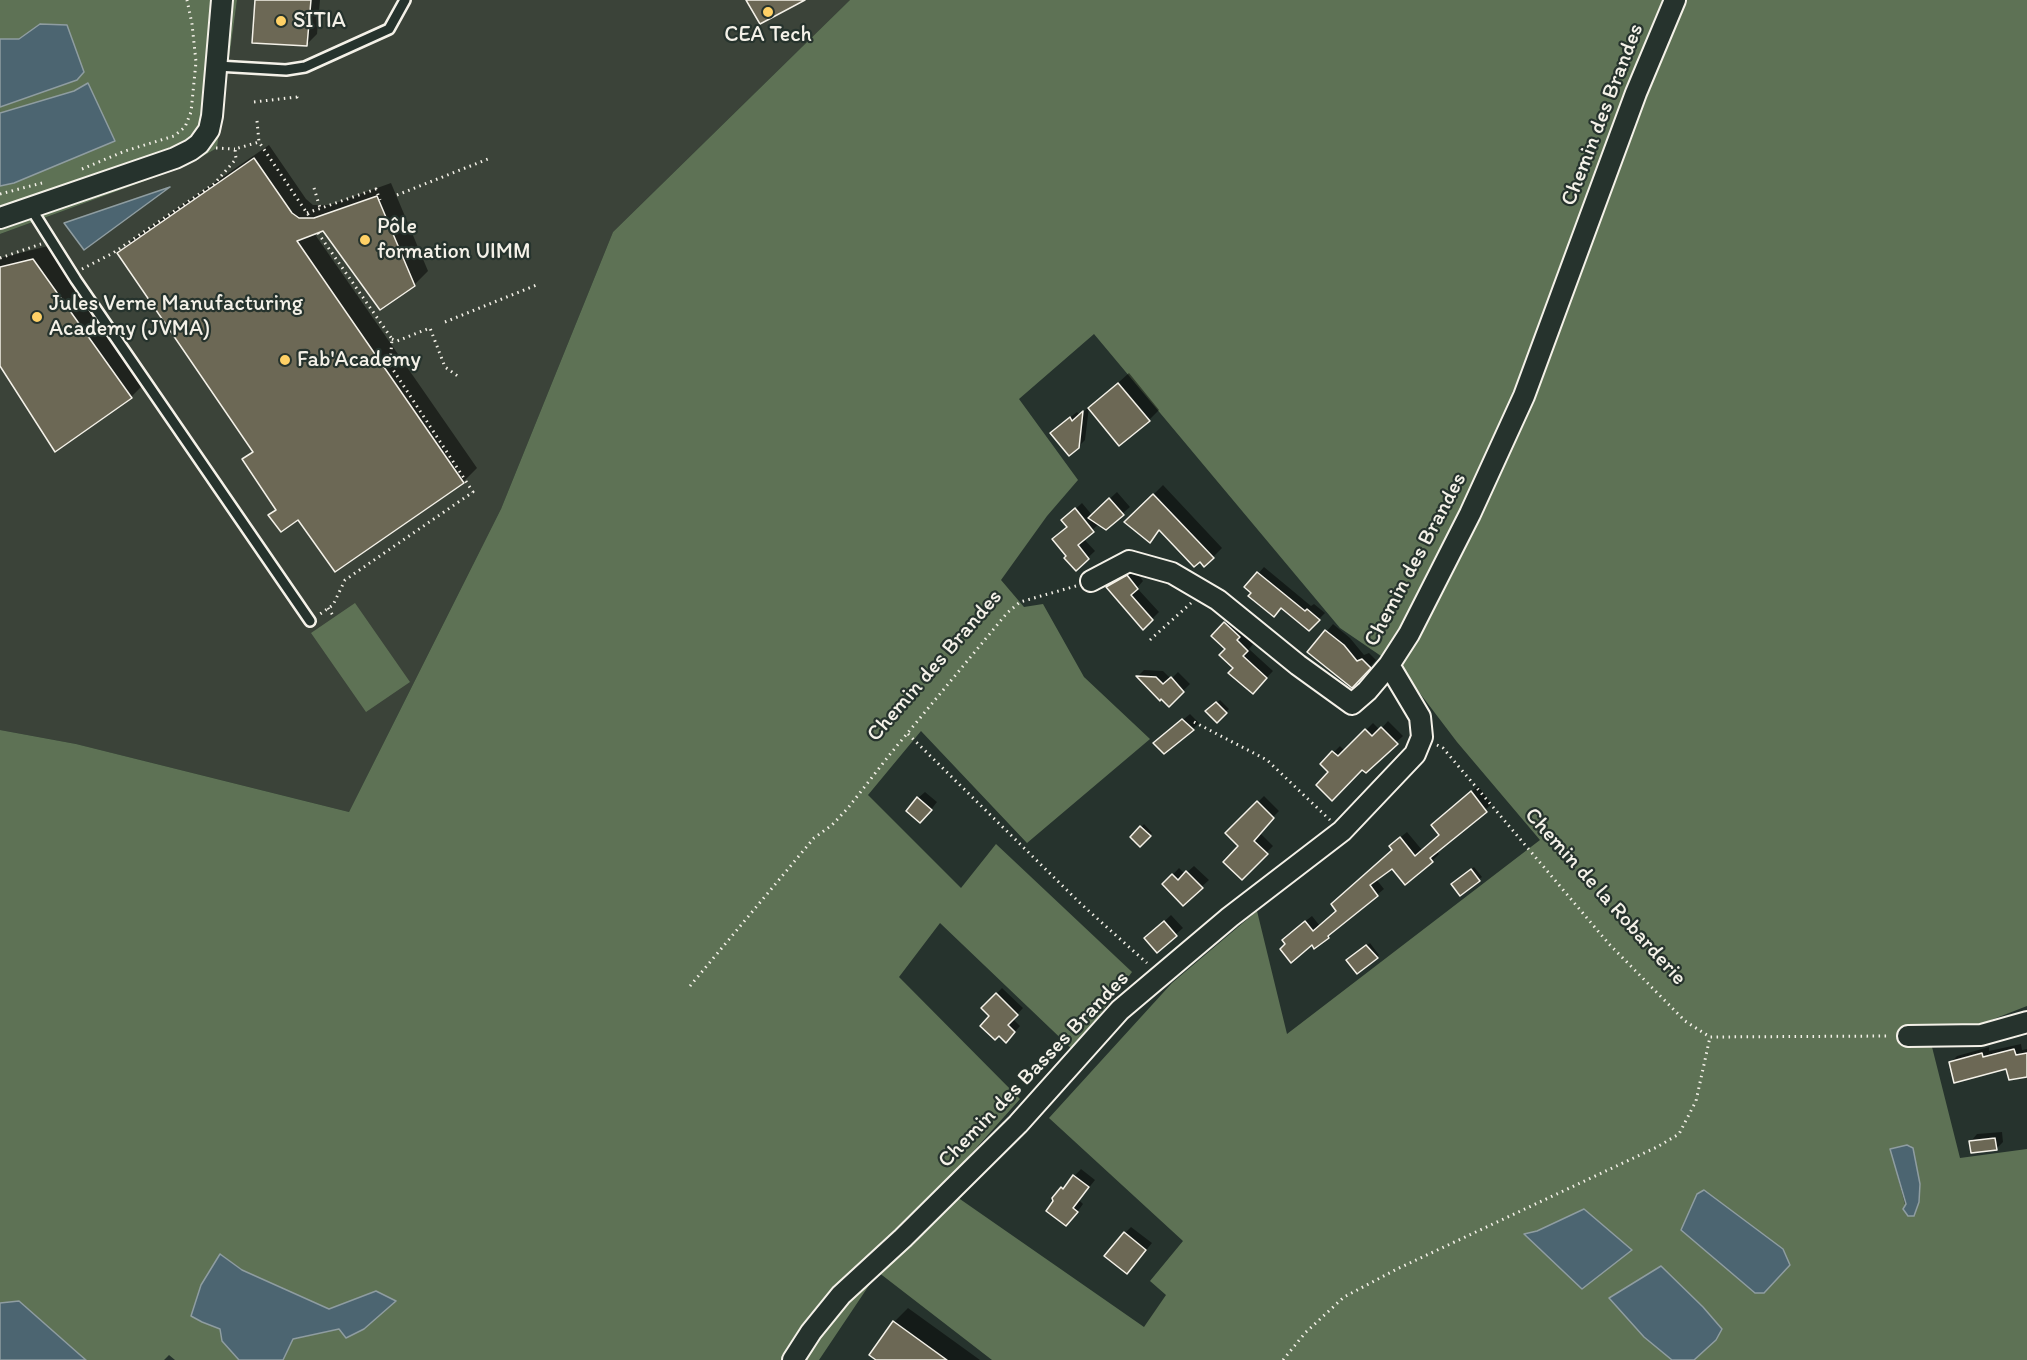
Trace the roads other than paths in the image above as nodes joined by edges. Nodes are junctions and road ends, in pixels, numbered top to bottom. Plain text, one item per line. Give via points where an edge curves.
1 (222, 0) edge
2 (405, 0) edge
3 (1675, 0) edge
4 (217, 66) junction
5 (30, 207) junction
6 (0, 218) edge
7 (1091, 581) road end
8 (310, 621) road end
9 (1389, 665) junction
10 (2027, 1022) edge
11 (1908, 1036) road end
12 (793, 1360) edge

1 - 4 street
2 - 4 lane via 389,29 305,67 286,70
3 - 9 street, Chemin des Brandes via 1636,93 1524,396 1470,514
4 - 5 street via 209,130 191,150
5 - 6 street
5 - 8 lane
7 - 9 street, Chemin des Brandes via 1129,561 1172,573 1218,600 1352,704
9 - 12 street, Chemin des Basses Brandes via 1420,717 1422,736 1415,754 1342,831 1230,917 1120,1010 1018,1124 841,1295
10 - 11 street via 1981,1035

